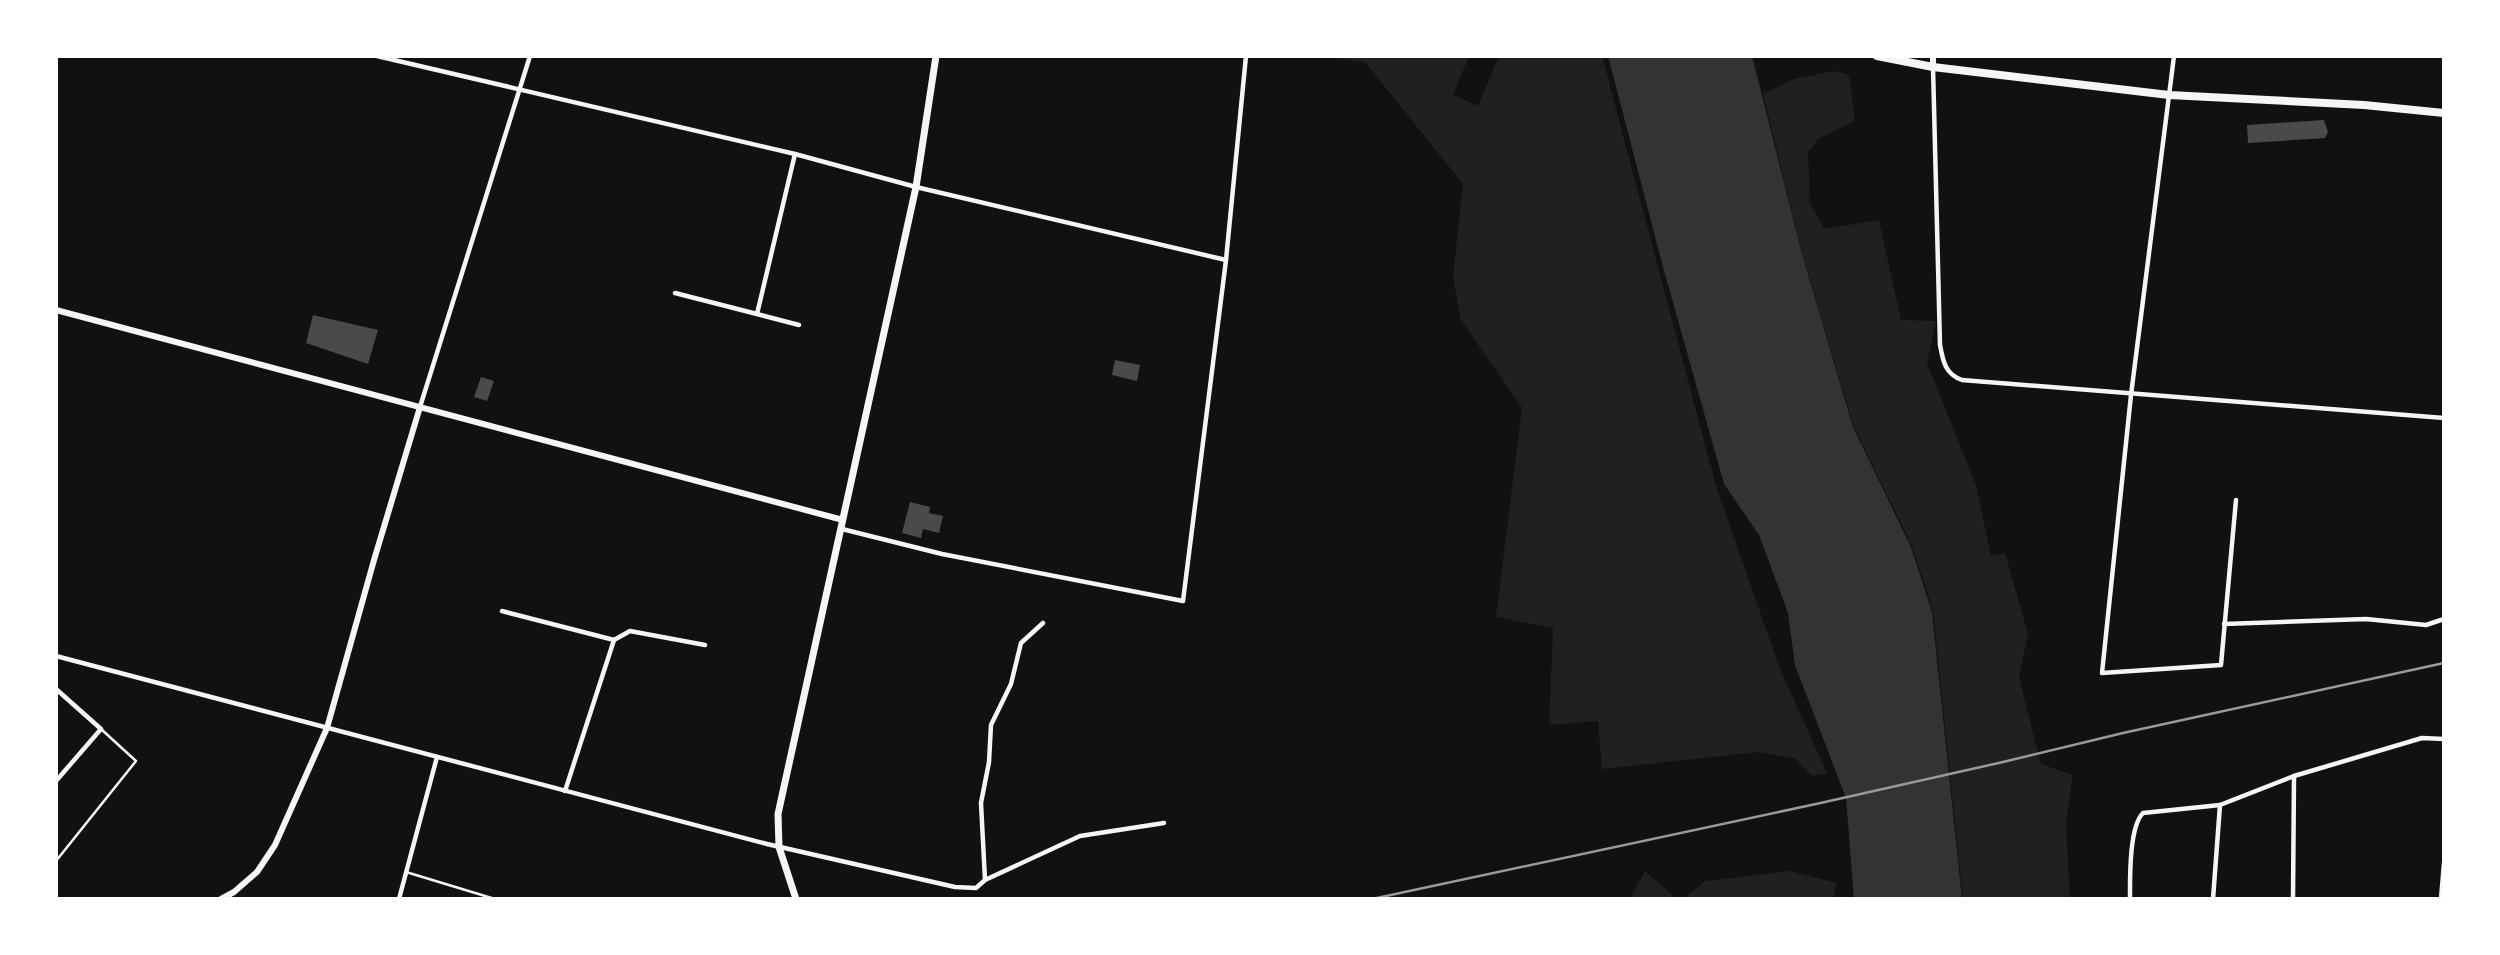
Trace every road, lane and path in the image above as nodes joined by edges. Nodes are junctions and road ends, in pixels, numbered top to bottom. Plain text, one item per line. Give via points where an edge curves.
1 (377, 56) edge
2 (530, 56) edge
3 (936, 56) edge
4 (1246, 56) edge
5 (1877, 56) edge
6 (1933, 56) edge
7 (2174, 56) edge
8 (1933, 67) junction
9 (520, 90) junction
10 (2169, 95) junction
11 (2444, 113) edge
12 (796, 154) junction
13 (916, 187) junction
14 (1226, 260) junction
15 (675, 293) dead end
16 (56, 310) edge
17 (757, 314) junction
18 (799, 325) dead end
19 (2131, 395) junction
20 (421, 407) junction
21 (2444, 418) edge
22 (2236, 500) dead end
23 (842, 524) junction
24 (502, 611) dead end
25 (2444, 619) edge
26 (1043, 623) dead end
27 (2224, 624) junction
28 (614, 640) junction
29 (705, 645) dead end
30 (56, 656) edge
31 (56, 689) edge
32 (327, 728) junction
33 (101, 729) junction
34 (2444, 739) edge
35 (437, 757) junction
36 (2294, 776) junction
37 (56, 780) edge
38 (565, 791) junction
39 (2220, 805) junction
40 (1164, 823) dead end
41 (779, 847) junction
42 (56, 861) edge
43 (2444, 865) edge
44 (406, 872) junction
45 (985, 880) junction
46 (220, 899) edge
47 (399, 899) edge
48 (495, 899) edge
49 (796, 899) edge
50 (2130, 899) edge
51 (2213, 899) edge
52 (2293, 899) edge
53 (2441, 899) edge

1 - 9 street
2 - 9 street
3 - 13 main road
4 - 14 street
5 - 8 main road
6 - 8 street
7 - 10 street
8 - 10 main road
8 - 19 street via 1940,345 1946,370 1962,380
9 - 12 street
9 - 20 street
10 - 11 main road
10 - 19 street
12 - 13 street
12 - 17 street
13 - 14 street
13 - 23 main road
14 - 23 street via 1183,601 942,554
15 - 17 street
16 - 20 street
17 - 18 street
19 - 21 street
19 - 27 street via 2102,673 2221,666
20 - 23 street
20 - 32 street
22 - 27 street
23 - 41 main road via 778,814
24 - 28 street
25 - 27 street via 2426,625 2366,619
26 - 45 street via 1021,643 1011,684 991,725 981,803
28 - 29 street via 630,631
28 - 38 street
30 - 32 street
31 - 33 street
32 - 35 street
32 - 46 street via 275,845 257,872
33 - 37 street
33 - 42 lane via 136,761
34 - 36 street via 2422,738
35 - 38 street
35 - 44 street
36 - 39 street
36 - 52 street
38 - 41 street
39 - 50 street via 2143,813 2136,819
39 - 51 street
40 - 45 street via 1080,836
41 - 45 street via 955,887 976,888
41 - 49 main road
43 - 53 street
44 - 47 street
44 - 48 lane

